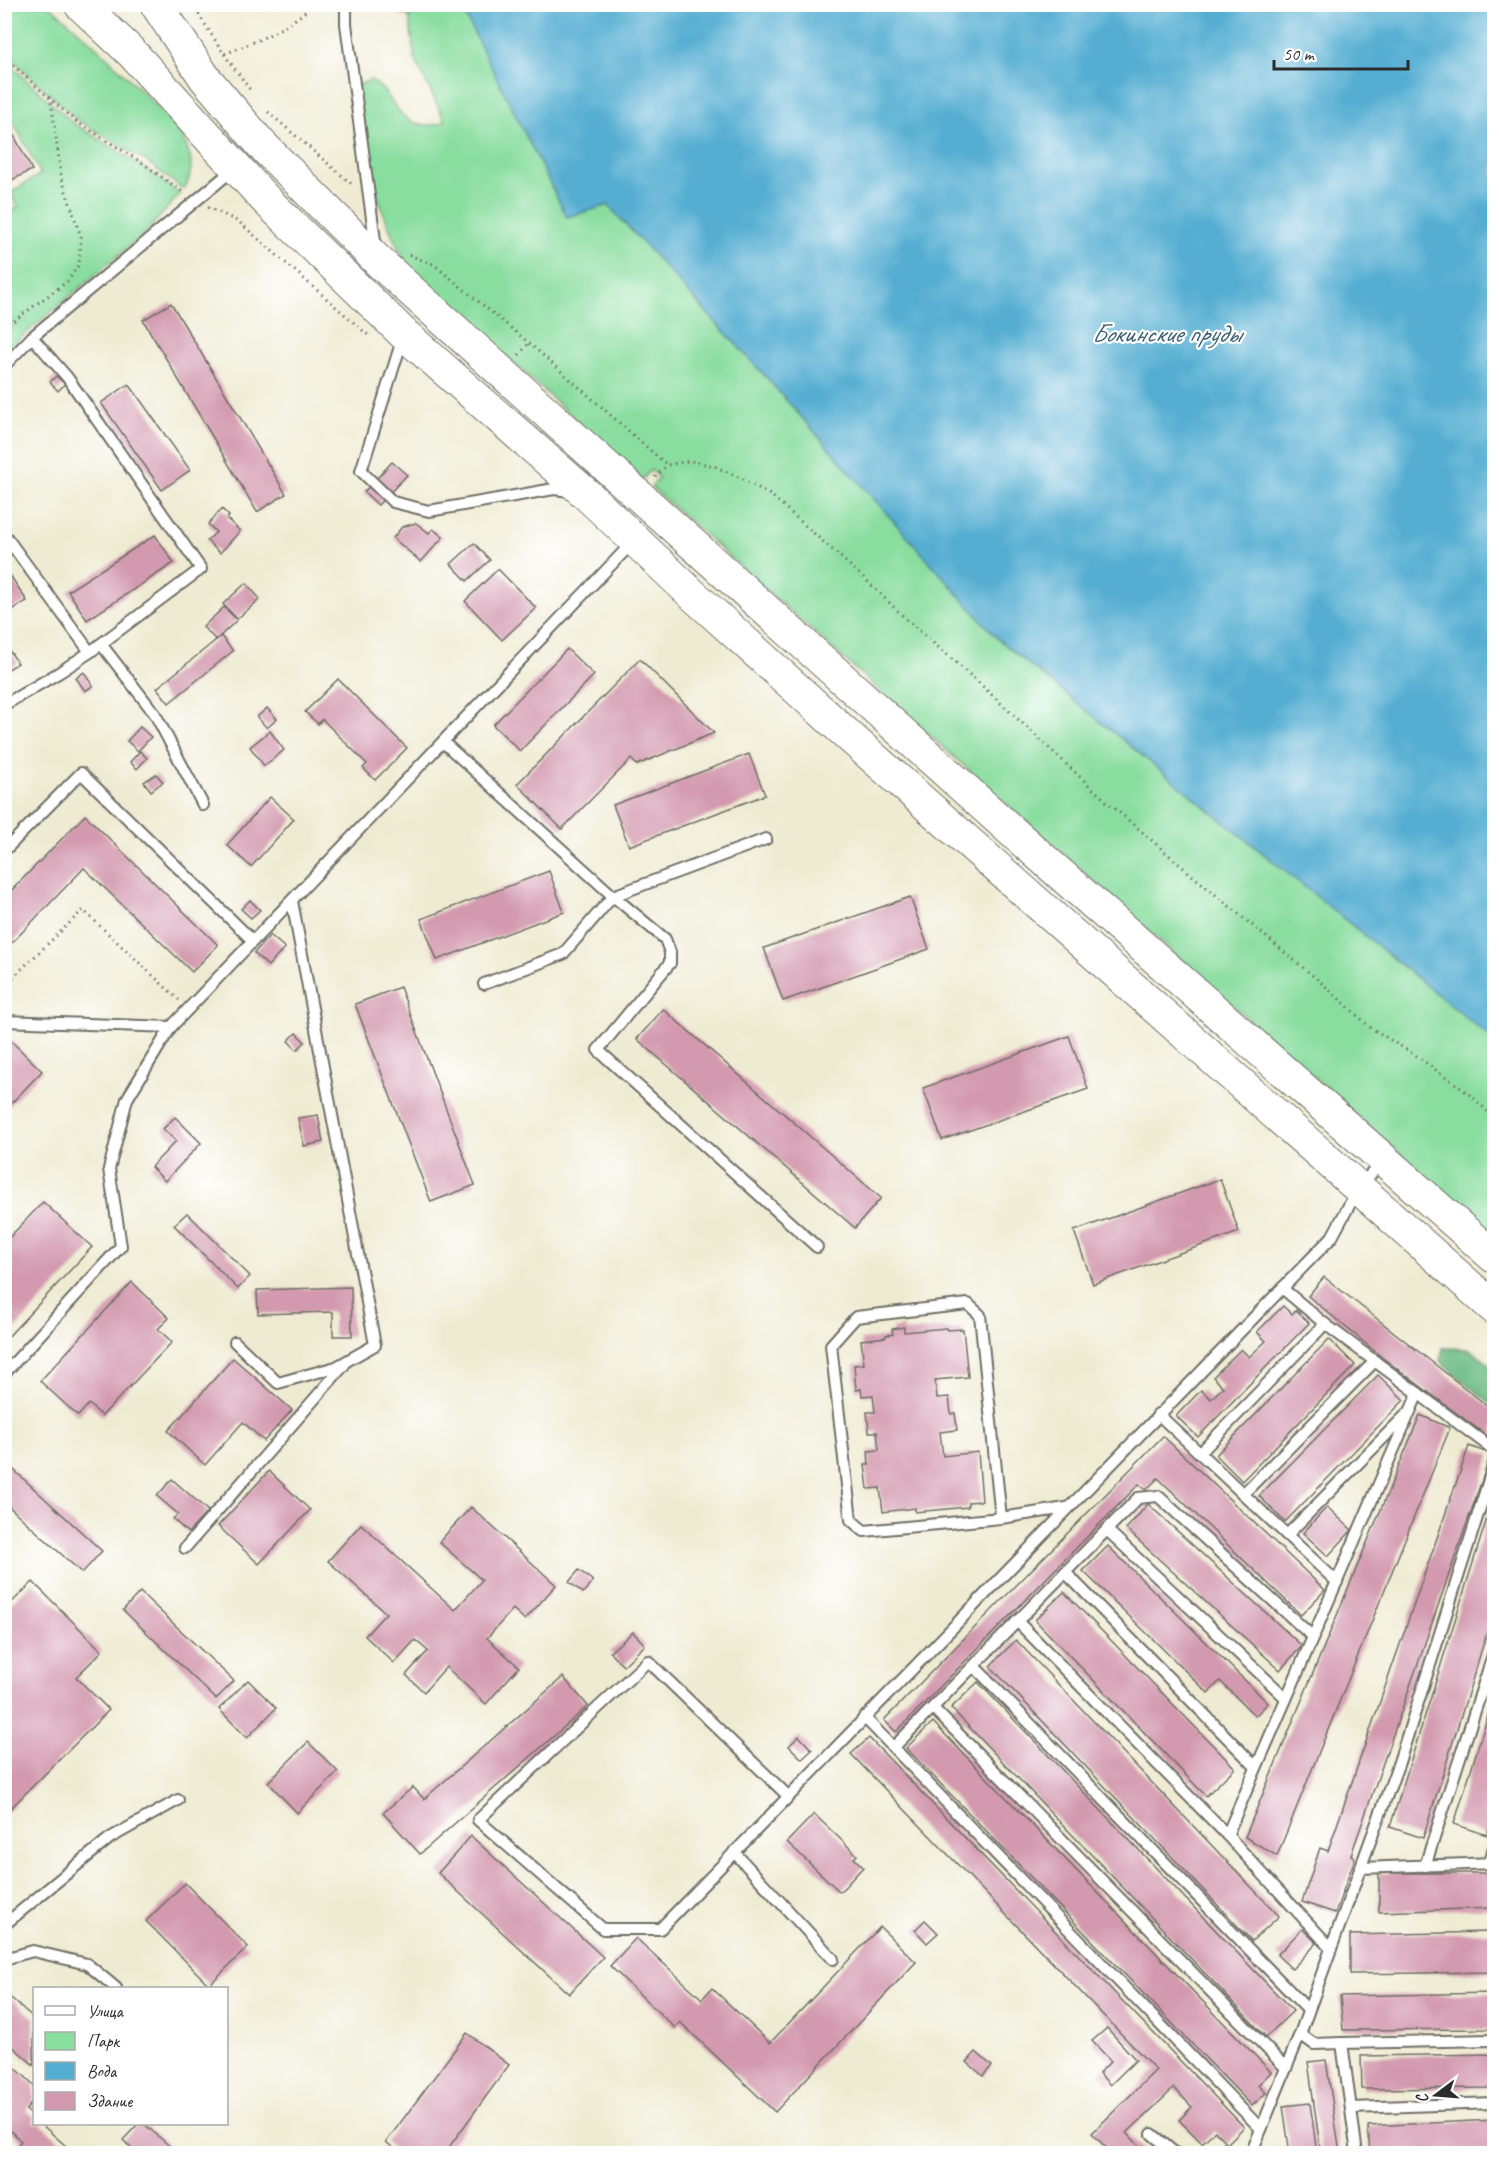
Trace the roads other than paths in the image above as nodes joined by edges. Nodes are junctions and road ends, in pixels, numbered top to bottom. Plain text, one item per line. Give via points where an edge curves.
1 (80, 4) edge
2 (156, 4) edge
3 (346, 4) edge
4 (236, 167) junction
5 (378, 261) junction
6 (32, 337) junction
7 (400, 345) junction
8 (4, 366) edge
9 (585, 493) junction
10 (4, 534) edge
11 (634, 540) junction
12 (101, 644) junction
13 (90, 652) junction
14 (4, 705) edge
15 (442, 742) junction
16 (203, 805) dead end
17 (766, 839) dead end
18 (4, 851) edge
19 (613, 896) junction
20 (292, 901) junction
21 (253, 941) junction
22 (484, 984) dead end
23 (4, 1021) edge
24 (171, 1027) junction
25 (1384, 1160) junction
26 (1359, 1187) junction
27 (817, 1247) dead end
28 (1494, 1257) edge
29 (1282, 1288) junction
30 (1494, 1308) edge
31 (1325, 1324) junction
32 (235, 1342) dead end
33 (349, 1359) junction
34 (1375, 1361) junction
35 (4, 1374) edge
36 (1418, 1393) junction
37 (1412, 1409) junction
38 (1158, 1414) junction
39 (1494, 1450) edge
40 (1200, 1453) junction
41 (1494, 1464) edge
42 (1243, 1494) junction
43 (1066, 1508) junction
44 (1001, 1518) junction
45 (1107, 1530) junction
46 (1287, 1535) junction
47 (185, 1548) dead end
48 (1065, 1572) junction
49 (1337, 1582) junction
50 (1017, 1621) junction
51 (1313, 1637) junction
52 (1494, 1652) edge
53 (974, 1666) junction
54 (1286, 1698) junction
55 (933, 1708) junction
56 (864, 1717) junction
57 (894, 1748) junction
58 (1256, 1767) junction
59 (788, 1796) junction
60 (178, 1800) dead end
61 (1227, 1835) junction
62 (1494, 1847) edge
63 (734, 1852) junction
64 (1492, 1863) edge
65 (1425, 1866) junction
66 (1360, 1869) junction
67 (4, 1925) edge
68 (1331, 1948) junction
69 (4, 1959) edge
70 (833, 1959) dead end
71 (114, 1987) edge
72 (1308, 2010) junction
73 (1299, 2034) junction
74 (1494, 2040) edge
75 (1342, 2043) junction
76 (1286, 2068) junction
77 (1494, 2103) edge
78 (1351, 2108) junction
79 (1261, 2129) junction
80 (1152, 2134) dead end
81 (1176, 2154) edge
82 (1251, 2154) edge
83 (1357, 2154) edge

1 - 4 main road
2 - 5 main road via 205,78 261,144
3 - 5 lane
4 - 6 lane
4 - 7 main road
5 - 25 main road
6 - 8 lane
6 - 12 lane via 68,377 201,569
7 - 9 main road
7 - 9 lane via 361,471 393,502 429,511 554,489
9 - 11 main road
10 - 13 lane
11 - 15 lane
11 - 26 main road via 850,737
12 - 13 lane
12 - 16 lane via 155,714
13 - 14 lane
15 - 19 lane
15 - 20 lane
17 - 19 lane
18 - 21 lane via 81,772
19 - 22 lane via 562,954
19 - 27 lane via 665,939 670,963 598,1050
20 - 21 lane
20 - 33 lane via 375,1345
21 - 24 lane
23 - 24 lane
24 - 35 lane via 127,1100 109,1169 121,1246
25 - 26 lane
25 - 28 main road
26 - 29 lane via 1332,1237
26 - 30 main road
29 - 31 lane
29 - 38 lane
31 - 34 lane
31 - 40 lane
32 - 33 lane via 278,1383 336,1367
33 - 47 lane
34 - 36 lane
34 - 42 lane
36 - 37 lane
36 - 39 lane
37 - 46 lane
37 - 49 lane
38 - 40 lane
38 - 43 lane
40 - 42 lane
41 - 66 lane via 1399,1762
42 - 46 lane
43 - 44 lane
43 - 56 lane
44 - 44 lane via 980,1315 968,1304 856,1317 831,1345 851,1520 864,1531
45 - 48 lane
45 - 51 lane via 1138,1498 1158,1496
45 - 54 lane
46 - 49 lane
48 - 50 lane
48 - 58 lane
49 - 51 lane
50 - 53 lane
50 - 61 lane
51 - 54 lane
52 - 65 lane
53 - 55 lane
53 - 72 lane
54 - 58 lane
55 - 57 lane
55 - 76 lane
56 - 57 lane
56 - 59 lane
57 - 79 lane
58 - 61 lane
59 - 63 lane
59 - 63 lane via 648,1661 478,1820 603,1929 660,1929
60 - 67 lane via 110,1838
61 - 68 lane
62 - 64 lane
63 - 70 lane
64 - 65 lane
65 - 66 lane
66 - 68 lane
68 - 72 lane
69 - 71 lane via 33,1951 87,1964
72 - 73 lane
73 - 75 lane via 1314,2044
73 - 76 lane
74 - 75 lane
75 - 78 lane
76 - 79 lane
77 - 78 lane
78 - 83 lane
79 - 82 lane
80 - 81 lane

